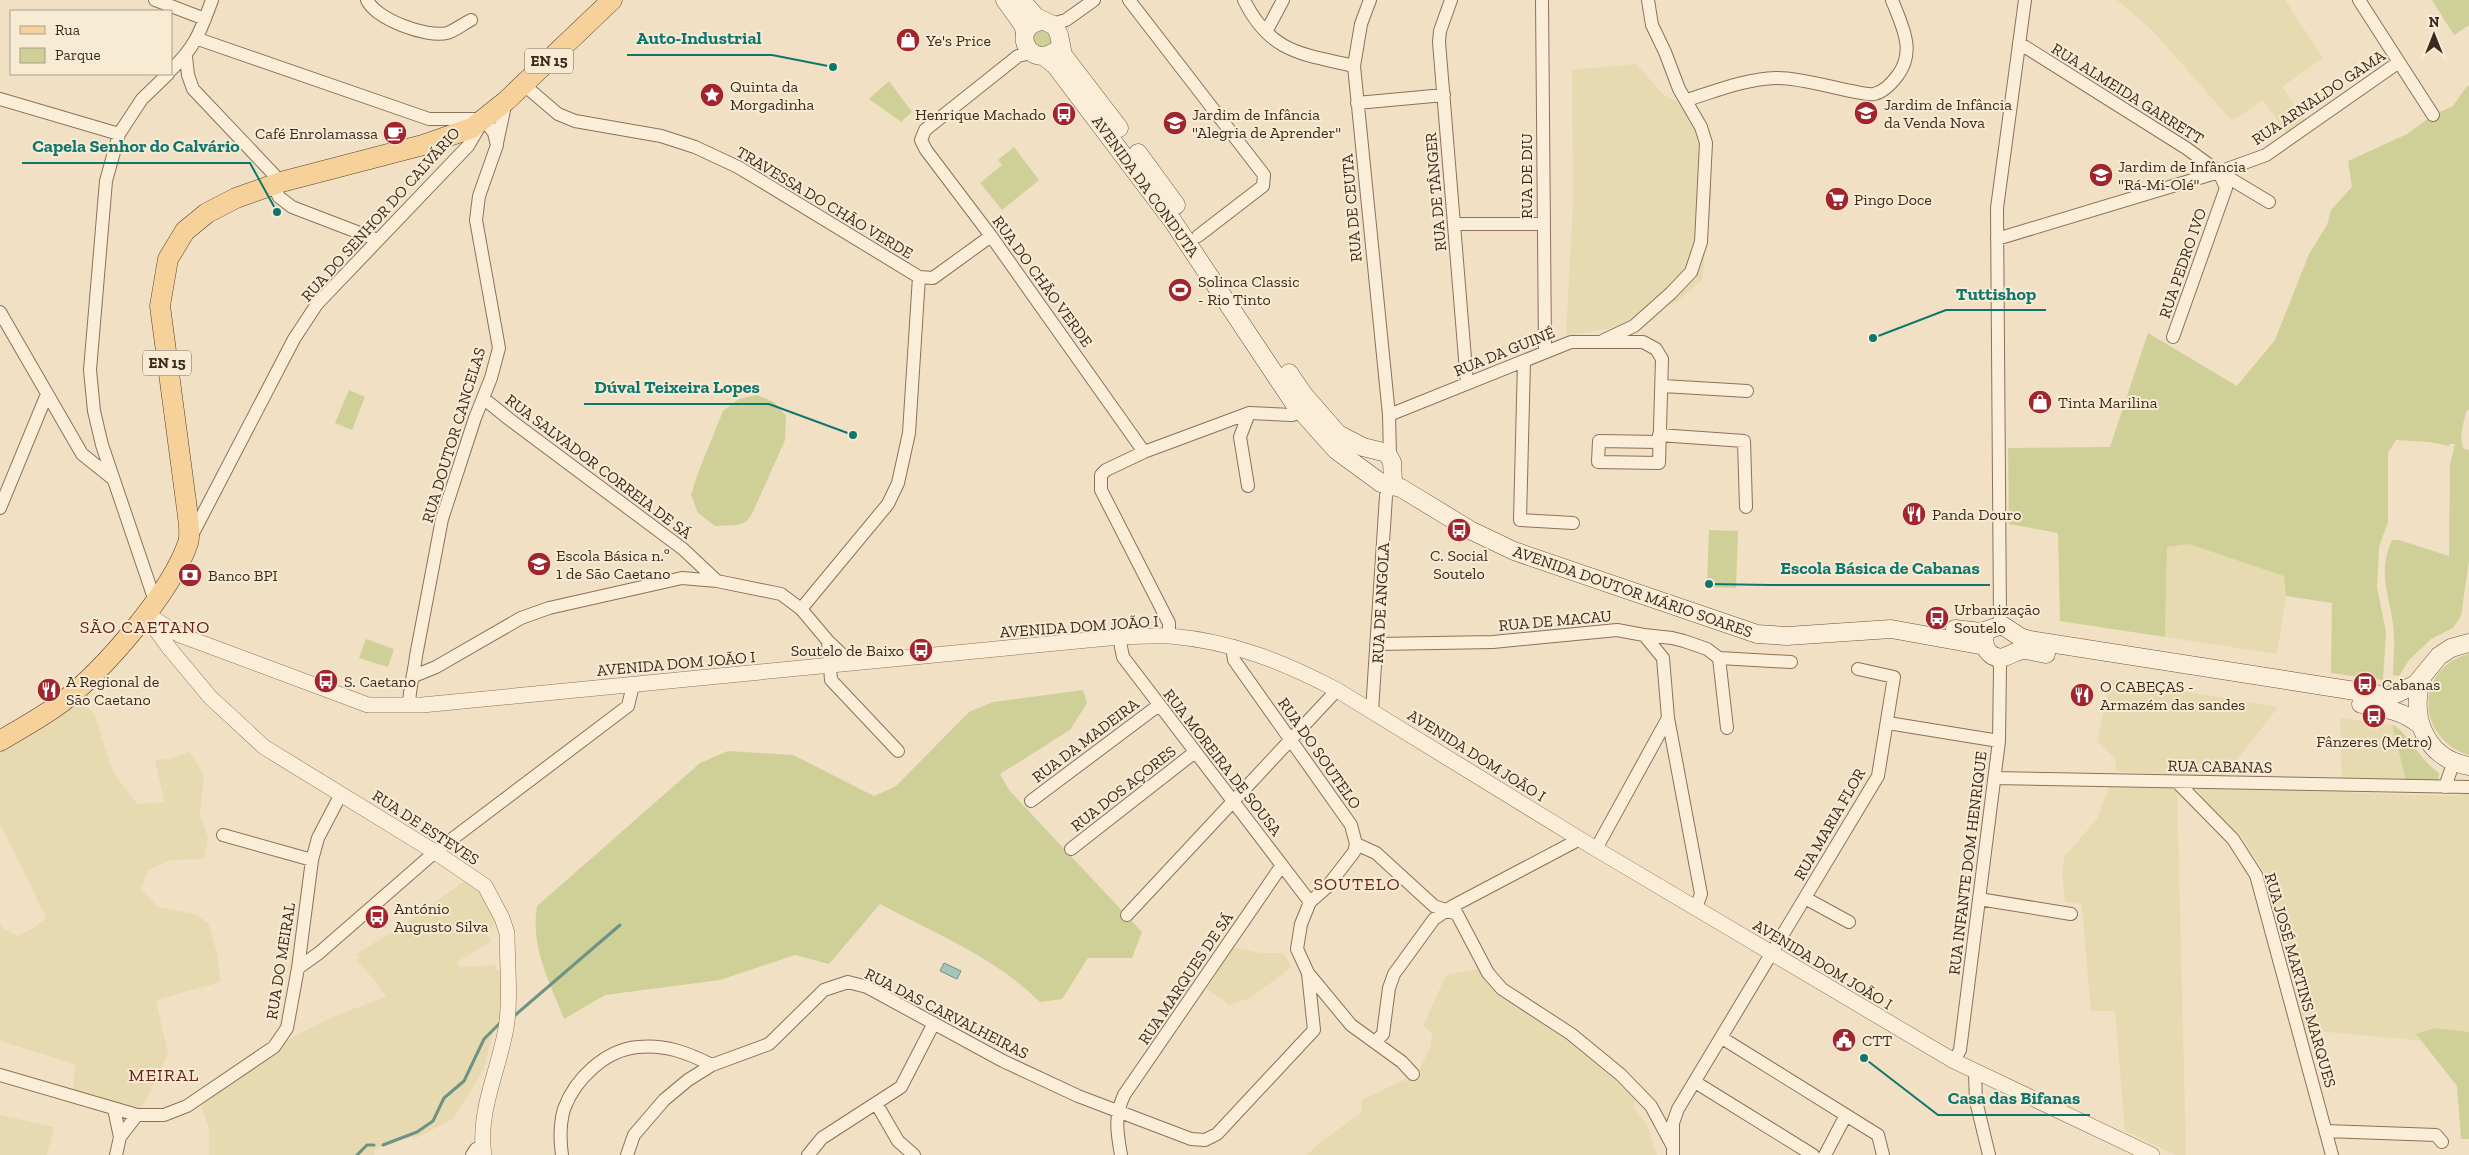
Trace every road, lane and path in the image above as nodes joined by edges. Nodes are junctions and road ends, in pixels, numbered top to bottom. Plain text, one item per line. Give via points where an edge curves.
1 (154, 0) edge
2 (212, 0) edge
3 (367, 0) edge
4 (612, 0) edge
5 (1005, 0) edge
6 (1021, 0) edge
7 (1094, 0) edge
8 (1129, 0) edge
9 (1244, 0) edge
10 (1283, 0) edge
11 (1370, 0) edge
12 (1451, 0) edge
13 (1542, 0) edge
14 (1648, 0) edge
15 (1892, 0) edge
16 (2025, 0) edge
17 (2359, 0) edge
18 (205, 19) junction
19 (470, 20) dead end
20 (1056, 28) junction
21 (1266, 32) junction
22 (198, 38) junction
23 (2019, 43) junction
24 (1029, 48) junction
25 (186, 57) junction
26 (2399, 62) junction
27 (1354, 66) junction
28 (172, 69) edge
29 (167, 75) edge
30 (524, 85) junction
31 (1444, 95) junction
32 (0, 99) edge
33 (1687, 100) junction
34 (506, 102) junction
35 (1357, 103) junction
36 (2433, 115) dead end
37 (429, 119) junction
38 (484, 119) junction
39 (119, 134) junction
40 (422, 145) junction
41 (497, 145) junction
42 (2219, 172) junction
43 (277, 183) junction
44 (2270, 202) dead end
45 (1454, 224) junction
46 (1543, 224) junction
47 (991, 236) junction
48 (1198, 236) junction
49 (1997, 239) junction
50 (378, 240) junction
51 (919, 277) junction
52 (0, 312) edge
53 (2174, 337) dead end
54 (1602, 341) junction
55 (1545, 352) junction
56 (1524, 362) junction
57 (1467, 383) junction
58 (1663, 386) junction
59 (1747, 391) dead end
60 (47, 394) junction
61 (483, 398) junction
62 (1301, 412) junction
63 (1249, 413) junction
64 (1389, 415) junction
65 (1659, 439) junction
66 (102, 445) junction
67 (1384, 451) junction
68 (1144, 452) junction
69 (82, 454) junction
70 (112, 478) junction
71 (1388, 484) junction
72 (1248, 486) dead end
73 (1746, 507) dead end
74 (0, 508) edge
75 (1573, 523) dead end
76 (188, 542) junction
77 (717, 581) junction
78 (150, 607) junction
79 (801, 609) junction
80 (2469, 632) edge
81 (1644, 635) junction
82 (1170, 636) junction
83 (1120, 637) junction
84 (828, 641) junction
85 (1684, 641) junction
86 (1999, 641) junction
87 (2469, 642) edge
88 (1378, 644) junction
89 (1232, 646) junction
90 (2451, 648) junction
91 (1663, 658) junction
92 (1719, 658) junction
93 (1791, 662) dead end
94 (852, 664) junction
95 (832, 666) junction
96 (1858, 669) dead end
97 (414, 676) junction
98 (2423, 676) junction
99 (633, 685) junction
100 (1338, 690) junction
101 (1158, 705) junction
102 (409, 706) junction
103 (1372, 711) junction
104 (1668, 718) junction
105 (1888, 723) junction
106 (2420, 725) junction
107 (1727, 728) dead end
108 (0, 741) edge
109 (1292, 741) junction
110 (1999, 741) junction
111 (898, 750) dead end
112 (1195, 752) junction
113 (1651, 754) junction
114 (2462, 764) edge
115 (1678, 765) junction
116 (1995, 778) junction
117 (2177, 782) junction
118 (2445, 787) junction
119 (2469, 787) edge
120 (341, 794) junction
121 (1031, 801) dead end
122 (1233, 801) junction
123 (223, 835) dead end
124 (1580, 839) junction
125 (1356, 844) junction
126 (1071, 849) dead end
127 (1596, 849) junction
128 (435, 852) junction
129 (312, 860) junction
130 (1282, 866) junction
131 (1805, 898) junction
132 (1979, 899) junction
133 (1310, 902) junction
134 (1696, 908) junction
135 (1445, 910) junction
136 (2071, 914) dead end
137 (1128, 915) dead end
138 (1849, 922) dead end
139 (1772, 954) junction
140 (298, 968) junction
141 (1308, 973) junction
142 (934, 1023) junction
143 (1722, 1038) junction
144 (1375, 1042) junction
145 (1954, 1061) junction
146 (712, 1065) junction
147 (1976, 1073) junction
148 (1413, 1074) dead end
149 (0, 1075) edge
150 (1695, 1082) junction
151 (876, 1103) junction
152 (114, 1109) junction
153 (1118, 1110) junction
154 (137, 1115) junction
155 (1846, 1115) junction
156 (2326, 1132) junction
157 (120, 1137) junction
158 (2442, 1142) dead end
159 (1675, 1152) edge
160 (480, 1153) edge
161 (116, 1155) edge
162 (562, 1155) edge
163 (627, 1155) edge
164 (808, 1155) edge
165 (914, 1155) edge
166 (1121, 1155) edge
167 (1813, 1155) edge
168 (1825, 1155) edge
169 (1883, 1155) edge
170 (1989, 1155) edge
171 (2152, 1155) edge
172 (2332, 1155) edge

1 - 18 street
2 - 18 street
3 - 19 street via 384,17 424,33 446,33
4 - 30 main road, EN 15
5 - 24 main road, AVENIDA DA CONDUTA via 1023,25
6 - 20 main road, AVENIDA DA CONDUTA via 1036,17
7 - 20 street
8 - 48 street via 1264,175 1262,186
9 - 21 street
10 - 21 street
11 - 27 street, RUA DE CEUTA via 1361,24
12 - 31 street, RUA DE TÂNGER via 1439,42
13 - 46 street, RUA DE DIU
14 - 33 street via 1652,25 1679,90
15 - 33 street via 1908,42 1908,52 1892,83 1874,94 1778,78 1749,81
16 - 23 street, RUA INFANTE DOM HENRIQUE
17 - 26 street
18 - 22 street
20 - 24 main road via 1054,51
20 - 24 main road via 1032,24
20 - 48 main road, AVENIDA DA CONDUTA via 1063,55
21 - 27 street via 1294,52
22 - 25 street
22 - 37 street
23 - 42 street, RUA ALMEIDA GARRETT
23 - 49 street, RUA INFANTE DOM HENRIQUE via 1997,208
24 - 47 street, RUA DO CHÃO VERDE via 925,130 921,140
24 - 62 main road, AVENIDA DA CONDUTA via 1055,65 1172,220
25 - 28 street
25 - 43 street via 193,89
26 - 36 street
26 - 42 street, RUA ARNALDO GAMA via 2266,155
27 - 35 street, RUA DE CEUTA
29 - 39 street via 142,100
30 - 34 main road, EN 15
30 - 51 street, TRAVESSA DO CHÃO VERDE via 558,114 575,121 660,136 695,147 738,168
31 - 35 street
31 - 45 street, RUA DE TÂNGER
32 - 39 street
33 - 54 street via 1706,143 1701,242 1690,272 1645,318
34 - 38 main road, EN 15
34 - 41 street, RUA DOUTOR CANCELAS
35 - 64 street, RUA DE CEUTA
37 - 38 street
37 - 40 street via 430,131
38 - 40 main road, EN 15 via 472,128
38 - 41 street via 494,133
38 - 50 street, RUA DO SENHOR DO CALVÁRIO via 468,146
39 - 66 street via 106,181 90,370 94,411
40 - 43 main road, EN 15
41 - 61 street, RUA DOUTOR CANCELAS via 479,196 476,220 499,348
42 - 44 street, RUA ALMEIDA GARRETT
42 - 49 street, RUA ARNALDO GAMA
42 - 53 street, RUA PEDRO IVO via 2226,188
43 - 50 street via 279,197 292,207
43 - 76 main road, EN 15 via 207,213 185,231 168,259 164,274 161,315 187,509
45 - 46 street
45 - 57 street, RUA DE TÂNGER
46 - 55 street, RUA DE DIU
47 - 51 street, TRAVESSA DO CHÃO VERDE via 934,278
47 - 68 street, RUA DO CHÃO VERDE
48 - 67 main road, AVENIDA DA CONDUTA via 1304,395 1338,434 1363,447
49 - 86 street, RUA INFANTE DOM HENRIQUE
50 - 76 street, RUA DO SENHOR DO CALVÁRIO via 317,304 294,339
51 - 79 street via 909,432 898,483 888,504
52 - 60 street
54 - 55 street, RUA DA GUINÉ via 1570,342
54 - 58 street, RUA DA GUINÉ via 1643,342 1656,349 1662,359
55 - 56 street, RUA DA GUINÉ
56 - 57 street, RUA DA GUINÉ
56 - 75 street via 1520,520
57 - 64 street, RUA DA GUINÉ
58 - 59 street
58 - 65 street, RUA DA GUINÉ
60 - 69 street
60 - 74 street
61 - 77 street, RUA SALVADOR CORREIA DE SÁ via 683,550
61 - 97 street, RUA DOUTOR CANCELAS via 442,519
62 - 63 street via 1292,416
62 - 71 main road, AVENIDA DA CONDUTA via 1336,450
63 - 68 street
63 - 72 street via 1240,436
64 - 67 street, RUA DE ANGOLA
65 - 65 street, RUA DA GUINÉ via 1599,441 1598,462 1659,463
65 - 73 street via 1744,441
66 - 69 street
66 - 70 street
67 - 71 main road, RUA DE ANGOLA via 1372,456 1372,462
68 - 82 street via 1106,470 1101,475 1101,490 1170,624
69 - 70 street
70 - 78 street
71 - 86 main road, AVENIDA DOUTOR MÁRIO SOARES via 1514,552 1756,634 1786,636 1891,629
71 - 88 street, RUA DE ANGOLA
76 - 78 main road
77 - 79 street via 781,594
77 - 97 street via 682,578 549,608 521,618 436,667
78 - 102 street, AVENIDA DOM JOÃO I via 180,635 368,705
78 - 108 main road via 103,666 61,703
78 - 120 street, RUA DE ESTEVES via 170,649 210,697 264,748
79 - 84 street
80 - 90 main road
81 - 85 street, RUA DE MACAU
81 - 88 street, RUA DE MACAU via 1616,630 1493,642
81 - 91 street
82 - 83 street, AVENIDA DOM JOÃO I
82 - 89 street, AVENIDA DOM JOÃO I
83 - 94 street, AVENIDA DOM JOÃO I
83 - 101 street, RUA MOREIRA DE SOUSA via 1122,657
84 - 94 street
84 - 95 street
85 - 91 street via 1670,647
85 - 92 street, RUA DE MACAU via 1707,649
86 - 98 main road, AVENIDA DOUTOR MÁRIO SOARES via 2030,640 2378,695 2398,693 2416,684
86 - 106 main road, AVENIDA DOUTOR MÁRIO SOARES via 2026,650 2392,709
86 - 110 street, RUA INFANTE DOM HENRIQUE
87 - 90 main road, AVENIDA DOUTOR MÁRIO SOARES
88 - 103 street, RUA DE ANGOLA
89 - 100 street, AVENIDA DOM JOÃO I via 1267,656
89 - 109 street, RUA DO SOUTELO via 1234,660
90 - 98 main road, AVENIDA DOUTOR MÁRIO SOARES via 2439,656
91 - 104 street
92 - 93 street
92 - 107 street
94 - 95 street, AVENIDA DOM JOÃO I
95 - 99 street, AVENIDA DOM JOÃO I
95 - 111 street via 831,680
96 - 105 street, RUA MARIA FLOR via 1894,677
97 - 102 street, RUA DOUTOR CANCELAS
98 - 106 main road, AVENIDA DOUTOR MÁRIO SOARES via 2416,700
99 - 102 street, AVENIDA DOM JOÃO I
99 - 128 street via 628,706
100 - 103 street, AVENIDA DOM JOÃO I
100 - 109 street
101 - 112 street, RUA MOREIRA DE SOUSA
101 - 121 street, RUA DA MADEIRA
103 - 124 street, AVENIDA DOM JOÃO I
104 - 113 street
104 - 115 street
105 - 110 street
105 - 131 street, RUA MARIA FLOR via 1878,776
106 - 114 main road, AVENIDA DOUTOR MÁRIO SOARES via 2433,747
109 - 122 street
109 - 125 street, RUA DO SOUTELO via 1351,825
110 - 116 street, RUA INFANTE DOM HENRIQUE
112 - 122 street, RUA MOREIRA DE SOUSA
112 - 126 street, RUA DOS AÇORES
113 - 115 street via 1660,752 1668,755
113 - 127 street
114 - 118 street
115 - 134 street via 1701,894
116 - 117 street, RUA CABANAS
116 - 132 street, RUA INFANTE DOM HENRIQUE
117 - 118 street, RUA CABANAS
117 - 156 street, RUA JOSÉ MARTINS MARQUES via 2233,839 2256,875
118 - 119 street, RUA CABANAS
120 - 128 street, RUA DE ESTEVES
120 - 129 street, RUA DO MEIRAL via 318,838
122 - 130 street, RUA MOREIRA DE SOUSA
122 - 137 street
123 - 129 street
124 - 127 street, AVENIDA DOM JOÃO I
124 - 135 street
125 - 133 street via 1354,852
125 - 135 street via 1376,853 1434,906
127 - 134 street, AVENIDA DOM JOÃO I
128 - 140 street
128 - 160 street, RUA DE ESTEVES via 485,886 507,933 507,1027 485,1113
129 - 140 street, RUA DO MEIRAL
130 - 133 street, RUA MOREIRA DE SOUSA
130 - 153 street, RUA MARQUES DE SÁ via 1124,1095
131 - 138 street
131 - 139 street, RUA MARIA FLOR
132 - 136 street
132 - 145 street, RUA INFANTE DOM HENRIQUE via 1960,1050
133 - 141 street via 1301,924 1297,949
134 - 139 street, AVENIDA DOM JOÃO I
135 - 144 street via 1434,919 1394,974 1382,1034
135 - 159 street via 1457,914 1488,973 1502,989 1571,1034 1651,1106
139 - 143 street, RUA MARIA FLOR
139 - 145 street, AVENIDA DOM JOÃO I
140 - 154 street, RUA DO MEIRAL via 287,1028 274,1047 187,1106 164,1115
141 - 144 street via 1351,1025
141 - 153 street, RUA DAS CARVALHEIRAS via 1314,1030 1218,1134 1205,1140 1191,1139
142 - 146 street, RUA DAS CARVALHEIRAS via 867,987 848,982 824,990 769,1044
142 - 151 street via 901,1087
142 - 153 street, RUA DAS CARVALHEIRAS via 1003,1061 1078,1096
143 - 150 street, RUA MARIA FLOR
143 - 155 street
144 - 148 street
145 - 147 street, AVENIDA DOM JOÃO I
146 - 162 street via 684,1051 661,1047 636,1047 606,1058 580,1080 564,1109 560,1140
146 - 163 street, RUA DAS CARVALHEIRAS via 664,1100 634,1135
147 - 170 street via 1976,1101
147 - 171 street, AVENIDA DOM JOÃO I
149 - 152 street, RUA DO MEIRAL
150 - 159 street, RUA MARIA FLOR via 1673,1123
150 - 167 street
151 - 164 street via 822,1138
151 - 165 street via 898,1141
152 - 154 street, RUA DO MEIRAL
152 - 157 street
153 - 166 street via 1117,1133
154 - 157 street
155 - 168 street
155 - 169 street via 1878,1135
156 - 158 street via 2436,1135
156 - 172 street, RUA JOSÉ MARTINS MARQUES
157 - 161 street

